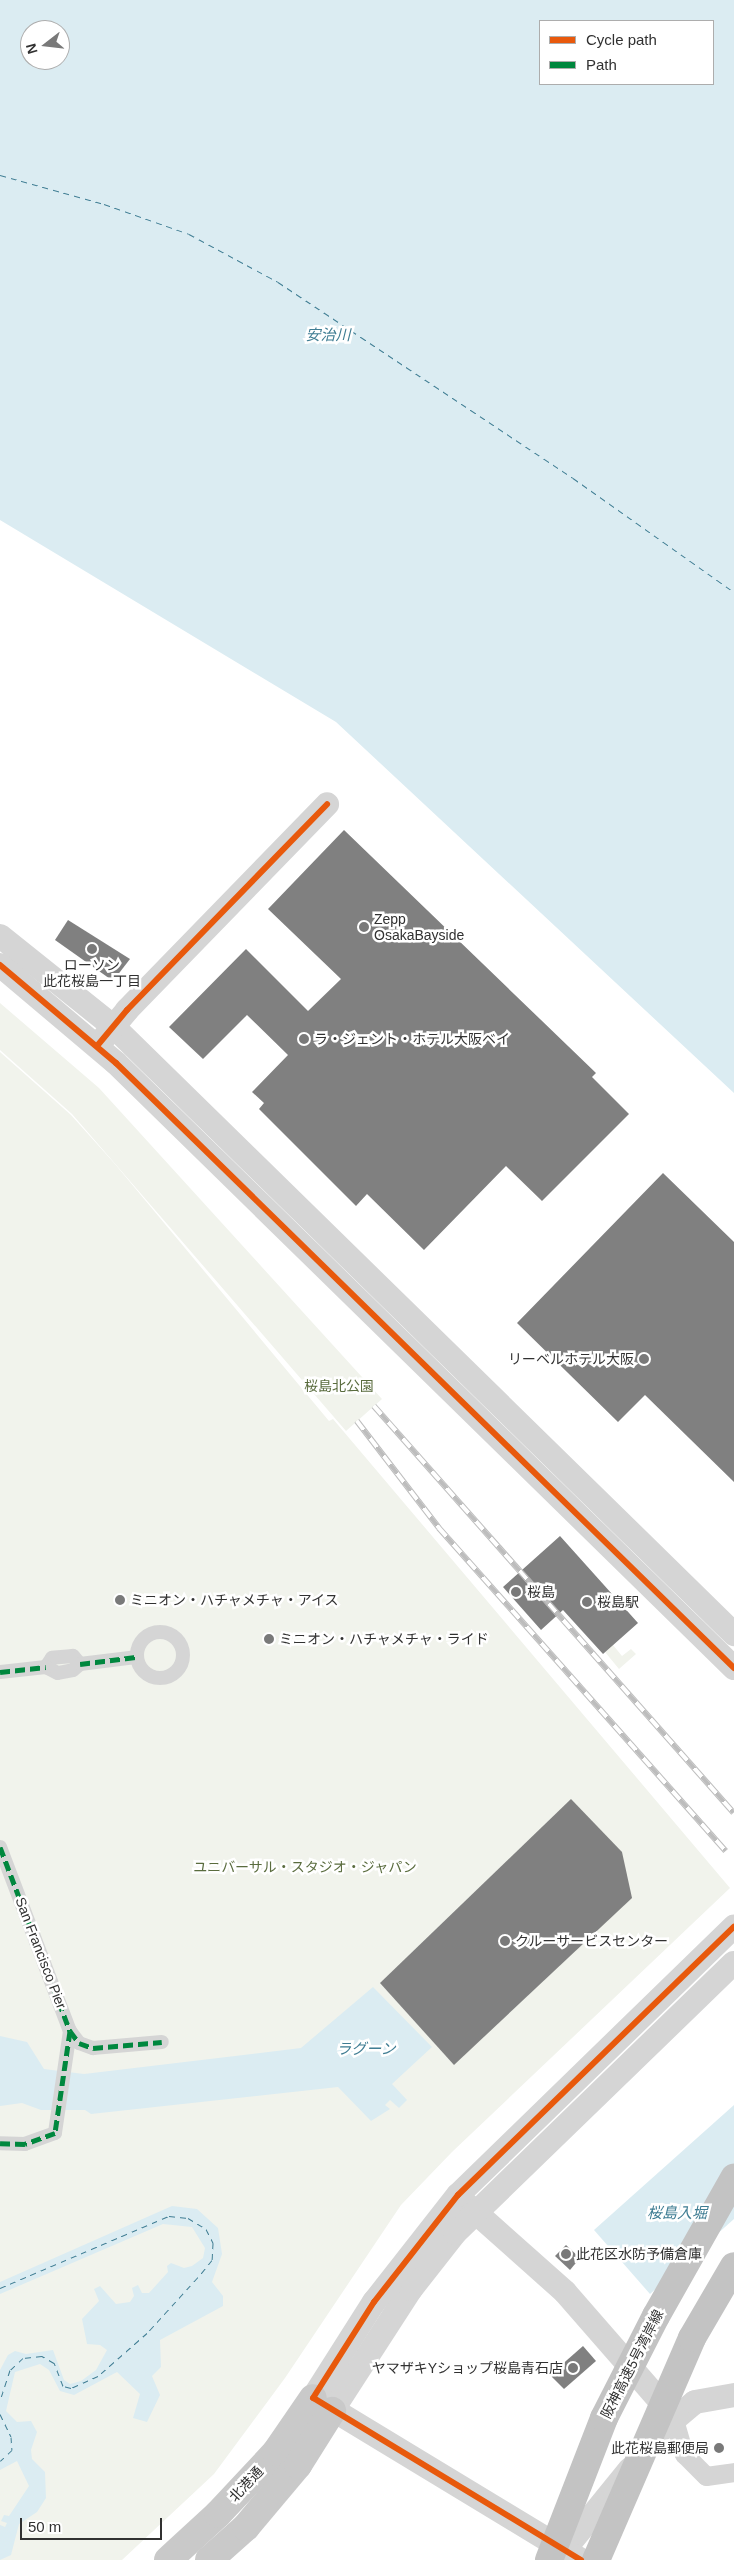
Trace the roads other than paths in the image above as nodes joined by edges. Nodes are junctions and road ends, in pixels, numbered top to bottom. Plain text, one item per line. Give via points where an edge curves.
1 (327, 804) dead end
2 (0, 936) edge
3 (0, 965) edge
4 (114, 1027) junction
5 (97, 1046) junction
6 (734, 1634) edge
7 (136, 1657) dead end
8 (734, 1668) edge
9 (0, 1672) edge
10 (0, 1847) edge
11 (734, 1927) edge
12 (734, 1963) edge
13 (70, 2031) junction
14 (162, 2042) dead end
15 (0, 2143) edge
16 (734, 2178) edge
17 (458, 2195) junction
18 (474, 2215) junction
19 (734, 2266) edge
20 (734, 2394) edge
21 (322, 2405) junction
22 (673, 2416) junction
23 (734, 2472) edge
24 (565, 2556) edge
25 (168, 2560) edge
26 (208, 2560) edge
27 (596, 2560) edge

1 - 4 street
2 - 4 street via 46,968
3 - 5 street
4 - 5 street
4 - 6 street
5 - 8 street
7 - 9 street via 80,1664 73,1670 58,1673 46,1666
10 - 13 street, San Francisco Pier
11 - 17 street
12 - 18 street
13 - 14 street via 79,2043 93,2048
13 - 15 street via 55,2134 25,2144
16 - 24 highway, 阪神高速5号湾岸線, bridge via 656,2316 604,2418
17 - 18 street
17 - 21 street via 374,2302
18 - 21 street via 411,2289
18 - 22 street via 565,2292
19 - 27 highway, bridge via 692,2338
20 - 22 street via 695,2402
21 - 24 street
21 - 25 main road, 北港通 via 218,2514
21 - 26 main road, 北港通 via 298,2465 246,2527
22 - 23 street via 684,2454 706,2476
22 - 24 street

